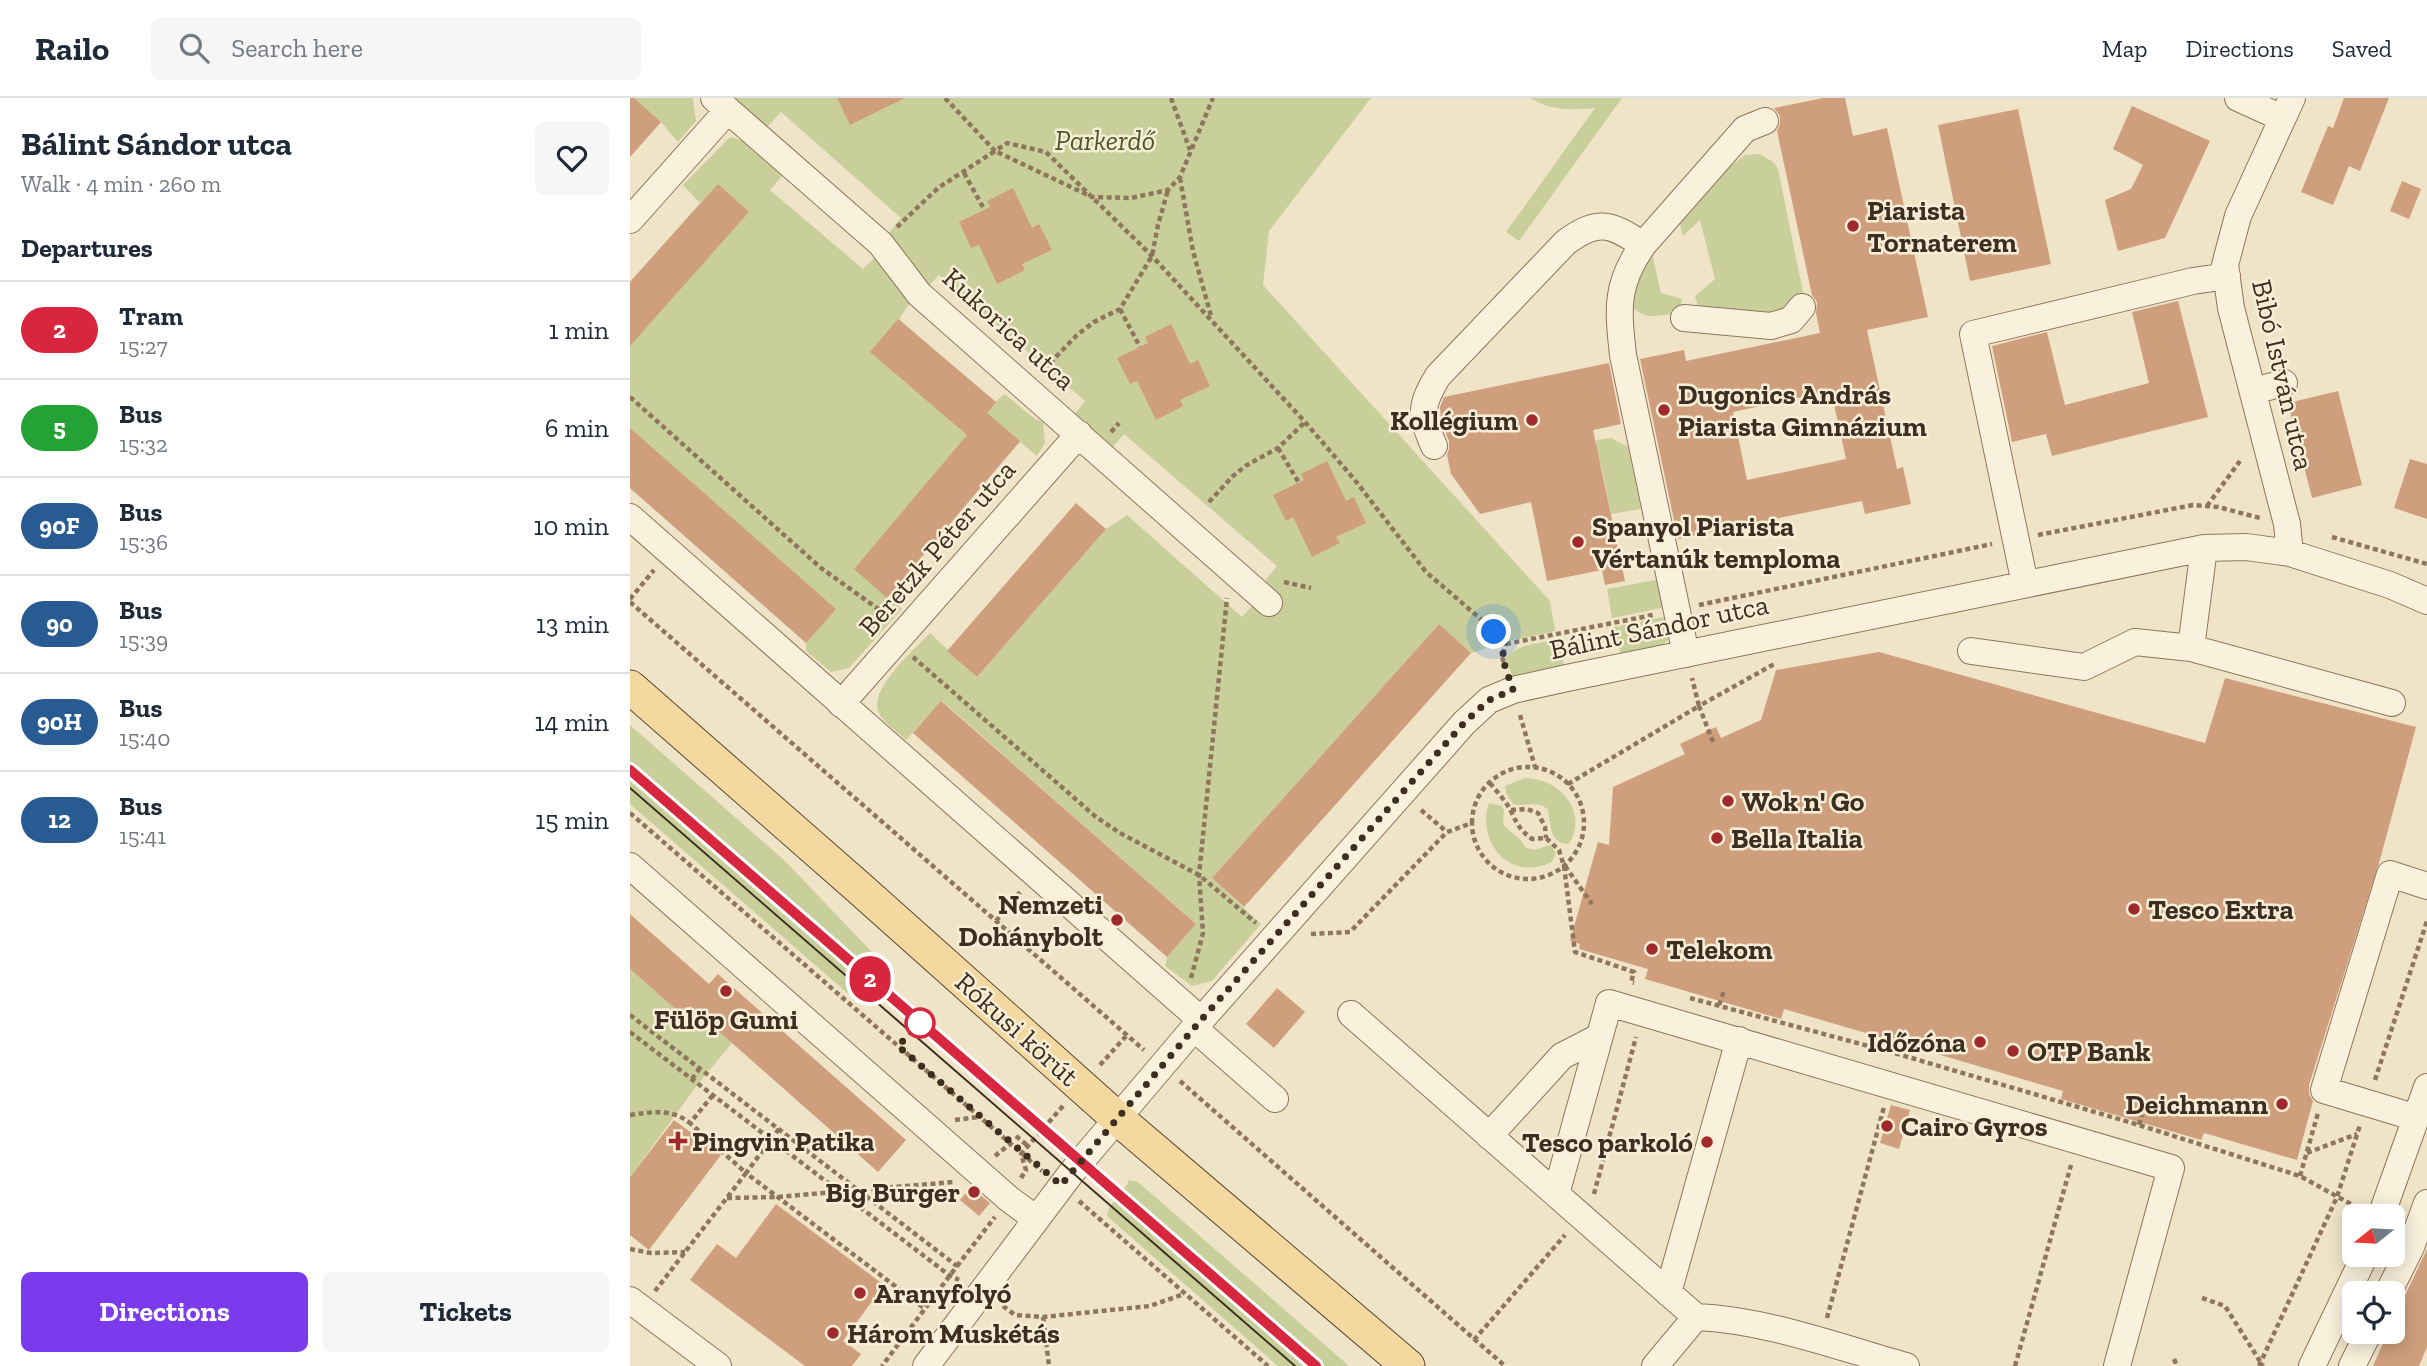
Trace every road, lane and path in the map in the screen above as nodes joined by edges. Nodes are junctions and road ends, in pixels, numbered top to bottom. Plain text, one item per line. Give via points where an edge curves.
1 (945, 98) edge
2 (1171, 98) edge
3 (1213, 98) edge
4 (2238, 98) edge
5 (721, 104) edge
6 (2287, 108) edge
7 (1765, 121) dead end
8 (995, 151) junction
9 (1190, 151) junction
10 (964, 173) junction
11 (1180, 177) junction
12 (1168, 190) junction
13 (1092, 197) junction
14 (984, 209) dead end
15 (630, 219) edge
16 (881, 244) junction
17 (1643, 245) junction
18 (1152, 256) junction
19 (2227, 276) junction
20 (1802, 307) dead end
21 (1120, 309) junction
22 (1684, 318) dead end
23 (1212, 319) junction
24 (1140, 347) dead end
25 (1050, 363) dead end
26 (2284, 383) dead end
27 (2253, 391) junction
28 (630, 397) edge
29 (1305, 422) junction
30 (1079, 434) junction
31 (1434, 446) dead end
32 (1278, 448) junction
33 (2240, 461) dead end
34 (1299, 483) dead end
35 (1209, 502) dead end
36 (2207, 506) junction
37 (630, 517) edge
38 (2287, 524) junction
39 (2015, 540) junction
40 (2204, 548) junction
41 (670, 552) junction
42 (2290, 553) junction
43 (2427, 564) edge
44 (1231, 568) junction
45 (2025, 584) junction
46 (2390, 585) junction
47 (2427, 591) edge
48 (630, 601) edge
49 (2427, 601) edge
50 (1269, 603) dead end
51 (1676, 610) junction
52 (901, 637) junction
53 (1506, 644) junction
54 (2190, 648) junction
55 (1971, 651) dead end
56 (1686, 654) junction
57 (1779, 661) dead end
58 (630, 687) edge
59 (1513, 690) junction
60 (2392, 702) dead end
61 (841, 704) junction
62 (1699, 706) junction
63 (1713, 742) dead end
64 (1535, 767) junction
65 (1490, 783) junction
66 (1568, 784) junction
67 (1418, 808) dead end
68 (1511, 810) junction
69 (630, 813) edge
70 (1472, 823) junction
71 (1447, 832) junction
72 (1546, 838) junction
73 (630, 866) edge
74 (1564, 866) junction
75 (1035, 875) junction
76 (1199, 875) junction
77 (2427, 886) edge
78 (1592, 904) dead end
79 (996, 921) junction
80 (2427, 921) edge
81 (1279, 931) junction
82 (1640, 985) dead end
83 (1189, 988) dead end
84 (1724, 991) dead end
85 (1685, 996) dead end
86 (1719, 1005) junction
87 (1351, 1014) dead end
88 (630, 1015) edge
89 (1197, 1024) junction
90 (630, 1032) edge
91 (1599, 1037) junction
92 (1739, 1040) junction
93 (1898, 1054) junction
94 (1162, 1065) junction
95 (700, 1068) junction
96 (692, 1079) junction
97 (1890, 1084) junction
98 (2427, 1087) edge
99 (2324, 1090) junction
100 (713, 1095) junction
101 (1275, 1099) dead end
102 (2367, 1103) junction
103 (2087, 1110) junction
104 (630, 1115) edge
105 (2142, 1115) dead end
106 (1117, 1118) junction
107 (2417, 1118) junction
108 (690, 1123) junction
109 (2139, 1125) junction
110 (779, 1129) junction
111 (2357, 1134) junction
112 (1016, 1136) dead end
113 (1489, 1136) junction
114 (771, 1140) junction
115 (2078, 1140) junction
116 (1028, 1146) dead end
117 (2306, 1153) junction
118 (977, 1171) junction
119 (746, 1173) junction
120 (2300, 1176) junction
121 (1061, 1185) junction
122 (859, 1190) junction
123 (840, 1192) junction
124 (1556, 1194) junction
125 (777, 1197) junction
126 (2337, 1197) junction
127 (727, 1198) junction
128 (2427, 1203) edge
129 (2351, 1204) edge
130 (2377, 1204) edge
131 (1036, 1219) junction
132 (2405, 1235) edge
133 (630, 1249) edge
134 (685, 1252) junction
135 (2359, 1267) edge
136 (949, 1275) junction
137 (983, 1292) junction
138 (1185, 1293) junction
139 (1668, 1293) junction
140 (2202, 1298) dead end
141 (636, 1304) edge
142 (924, 1308) junction
143 (1043, 1317) junction
144 (1696, 1317) junction
145 (1815, 1340) junction
146 (2363, 1344) edge
147 (2174, 1359) dead end
148 (2261, 1365) edge
149 (718, 1366) edge
150 (882, 1366) edge
151 (926, 1366) edge
152 (1049, 1366) edge
153 (1268, 1366) edge
154 (1408, 1366) edge
155 (1505, 1366) edge
156 (1655, 1366) edge
157 (1906, 1366) edge
158 (2015, 1366) edge
159 (2116, 1366) edge
160 (2177, 1366) edge
161 (2312, 1366) edge
162 (2352, 1366) edge

1 - 8 path
2 - 9 path
3 - 9 path
4 - 6 street
5 - 15 street
5 - 16 street, Kukorica utca
6 - 19 street, Bibó István utca via 2238,216 2225,265
7 - 17 street via 1745,129
8 - 10 path
8 - 13 path
8 - 13 path via 1007,143 1046,152
9 - 11 path
10 - 14 path
10 - 16 path via 938,188
11 - 12 path
11 - 23 path via 1193,251
12 - 13 path via 1131,198
12 - 18 path
13 - 18 path
16 - 30 street, Kukorica utca via 919,294
17 - 31 street via 1616,227 1598,225 1566,242 1438,376 1425,397 1422,413
17 - 51 street via 1629,265 1621,289 1619,323
18 - 21 path
18 - 23 path
19 - 27 street, Bibó István utca
19 - 39 street via 1973,334
20 - 22 street via 1791,320 1771,326
21 - 24 path
21 - 25 path via 1085,329
23 - 29 path
26 - 27 street
27 - 38 street, Bibó István utca
28 - 52 path
29 - 32 path
29 - 53 path via 1426,572
30 - 44 street, Kukorica utca
30 - 52 street, Beretzk Péter utca
32 - 34 path
32 - 35 path via 1247,465
33 - 36 path
36 - 38 path
36 - 39 path via 2138,514
37 - 41 street
38 - 42 street, Bibó István utca
38 - 43 path
39 - 45 street
39 - 51 path
40 - 42 street, Bálint Sándor utca
40 - 45 street, Bálint Sándor utca
40 - 54 street
41 - 48 path
41 - 61 street
42 - 46 street, Bálint Sándor utca
44 - 50 street, Kukorica utca
44 - 76 path
45 - 56 street, Bálint Sándor utca
46 - 47 street, Bálint Sándor utca
46 - 49 street, Bálint Sándor utca
48 - 79 path
51 - 53 path
51 - 56 street
52 - 61 street, Beretzk Péter utca
52 - 76 path via 1096,817
53 - 59 path via 1502,657
54 - 55 street via 2135,642 2084,667
54 - 60 street
56 - 59 street, Bálint Sándor utca
57 - 62 path
58 - 106 main road, Rókusi körút
59 - 64 path
59 - 81 street, Bálint Sándor utca via 1489,700 1464,723
61 - 75 street
62 - 63 path
62 - 66 path
64 - 65 path via 1516,768
64 - 66 path
65 - 68 path
65 - 70 path via 1475,804
66 - 74 path via 1584,817 1583,835
67 - 71 path
68 - 72 path via 1522,832 1532,839
68 - 72 path via 1538,813
69 - 121 path
70 - 71 path
70 - 74 path via 1484,857 1514,877 1531,879
71 - 81 path via 1350,933
72 - 74 path via 1559,849
73 - 118 street
74 - 78 path
74 - 82 path via 1575,952 1634,972 1631,982
75 - 79 path
75 - 89 street
76 - 81 path via 1264,929
76 - 83 path via 1203,933
77 - 99 street via 2390,874
79 - 94 path
80 - 102 path
81 - 89 street, Bálint Sándor utca
84 - 86 path
85 - 86 path
86 - 93 path
87 - 113 street
88 - 95 path
89 - 94 street, Bálint Sándor utca
89 - 101 street
90 - 96 path
91 - 92 street via 1609,1003
91 - 113 street via 1562,1056
91 - 124 street
92 - 97 street
92 - 139 street
93 - 97 path
93 - 103 path
94 - 106 street, Bálint Sándor utca
94 - 155 path
95 - 96 path
95 - 110 path
96 - 100 path
97 - 115 street
97 - 145 path via 1826,1322
98 - 107 street
99 - 102 street
99 - 117 path
100 - 108 path
100 - 114 path
102 - 107 street
102 - 111 path
103 - 109 path
103 - 115 path
104 - 108 path via 658,1111 678,1114
105 - 109 path
106 - 121 street, Bálint Sándor utca
106 - 154 main road, Rókusi körút
107 - 130 street
108 - 119 path
109 - 120 path
110 - 114 path
110 - 122 path
111 - 117 path
111 - 126 path
112 - 116 path
113 - 124 street
114 - 119 path
114 - 123 path
115 - 158 path
115 - 159 street via 2171,1168
117 - 120 path
118 - 122 path via 968,1179 939,1185
118 - 131 street
119 - 125 path
119 - 127 path
120 - 126 path
121 - 131 street, Bálint Sándor utca
121 - 138 path
122 - 123 path
122 - 136 path via 957,1265
123 - 125 path
123 - 136 path
124 - 139 street
125 - 127 path
125 - 142 path
126 - 129 path
126 - 148 path
127 - 134 path
128 - 132 street
131 - 137 street, Bálint Sándor utca
133 - 134 path
134 - 141 path
135 - 161 street
136 - 137 path
136 - 142 path
137 - 143 path via 1015,1315
137 - 151 street, Bálint Sándor utca
138 - 143 path via 1150,1306
138 - 153 path
139 - 144 street
140 - 148 path via 2225,1306
141 - 149 street
142 - 150 path
143 - 152 path
144 - 145 street via 1724,1318
144 - 156 street
145 - 157 street
146 - 162 street
147 - 160 path

